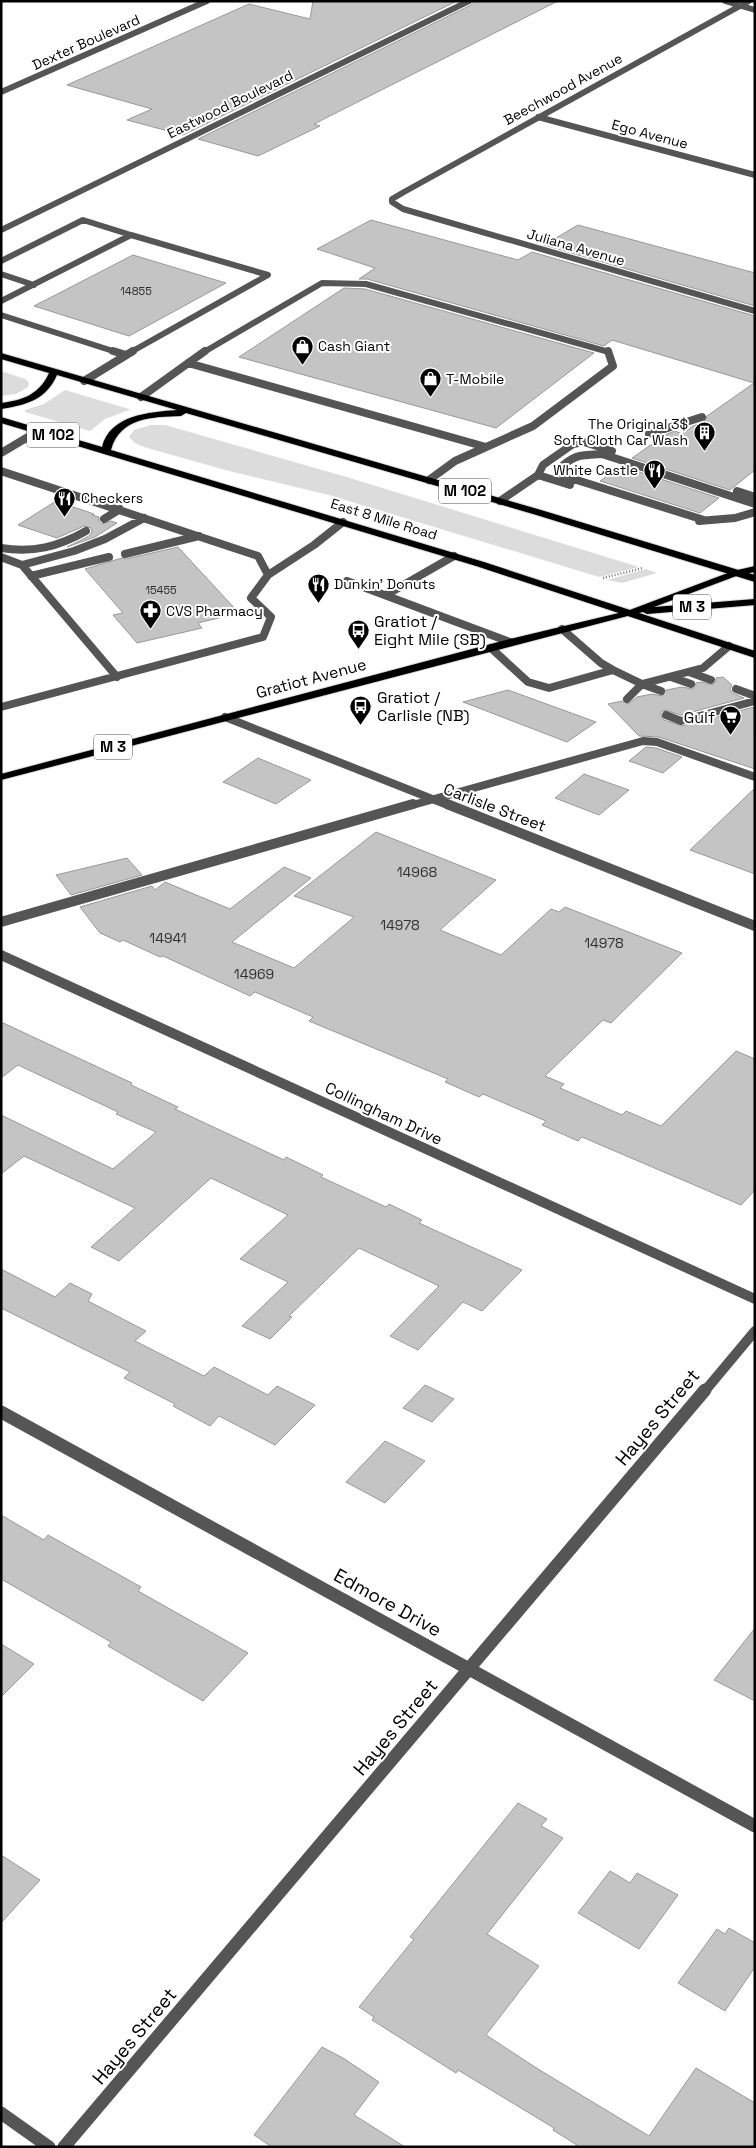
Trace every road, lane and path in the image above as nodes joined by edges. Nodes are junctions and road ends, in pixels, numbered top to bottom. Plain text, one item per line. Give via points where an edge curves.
1 (207, 1) edge
2 (469, 1) edge
3 (725, 1) edge
4 (749, 1) edge
5 (742, 5) junction
6 (755, 10) edge
7 (1, 92) edge
8 (538, 117) junction
9 (755, 175) edge
10 (392, 202) joint
11 (1, 230) edge
12 (131, 235) junction
13 (1, 260) edge
14 (1, 274) edge
15 (34, 284) junction
16 (1, 302) edge
17 (755, 311) edge
18 (1, 315) edge
19 (126, 355) junction
20 (1, 356) edge
21 (188, 364) junction
22 (54, 372) junction
23 (84, 381) junction
24 (141, 397) junction
25 (1, 406) edge
26 (192, 412) junction
27 (702, 417) dead end
28 (1, 420) edge
29 (38, 430) junction
30 (649, 434) dead end
31 (486, 447) junction
32 (106, 451) junction
33 (1, 453) edge
34 (1, 471) edge
35 (538, 475) junction
36 (429, 480) junction
37 (755, 497) edge
38 (500, 501) junction
39 (755, 504) edge
40 (120, 509) junction
41 (755, 512) edge
42 (144, 518) junction
43 (104, 519) dead end
44 (704, 520) junction
45 (343, 522) junction
46 (86, 531) dead end
47 (200, 536) junction
48 (1, 548) edge
49 (125, 554) dead end
50 (454, 556) junction
51 (1, 557) edge
52 (109, 557) dead end
53 (22, 565) junction
54 (643, 568) dead end
55 (755, 568) edge
56 (736, 573) junction
57 (268, 575) junction
58 (31, 576) junction
59 (603, 578) dead end
60 (755, 579) edge
61 (346, 581) dead end
62 (386, 595) junction
63 (755, 602) edge
64 (630, 613) junction
65 (562, 629) junction
66 (510, 642) junction
67 (729, 646) junction
68 (491, 648) junction
69 (755, 655) edge
70 (613, 670) junction
71 (689, 672) junction
72 (117, 677) junction
73 (671, 677) junction
74 (711, 680) dead end
75 (642, 684) junction
76 (691, 684) dead end
77 (736, 689) dead end
78 (661, 691) dead end
79 (755, 696) edge
80 (627, 700) dead end
81 (732, 700) dead end
82 (755, 701) edge
83 (744, 704) junction
84 (1, 707) edge
85 (701, 707) dead end
86 (755, 708) edge
87 (714, 712) junction
88 (666, 715) dead end
89 (225, 717) junction
90 (1, 776) edge
91 (755, 777) edge
92 (432, 799) junction
93 (1, 922) edge
94 (755, 926) edge
95 (1, 955) edge
96 (755, 1299) edge
97 (755, 1331) edge
98 (1, 1412) edge
99 (469, 1668) junction
100 (755, 1826) edge
101 (1, 2113) edge
102 (49, 2147) edge
103 (64, 2147) edge

1 - 7 street, Dexter Boulevard
2 - 11 street, Eastwood Boulevard
3 - 5 street
4 - 5 street, Beechwood Avenue
5 - 6 street
5 - 8 street, Beechwood Avenue
8 - 9 street, Ego Avenue
8 - 10 street, Beechwood Avenue via 404,192
10 - 17 street, Juliana Avenue via 404,210
12 - 13 street via 83,220
12 - 15 street
12 - 19 street via 268,275
14 - 15 street
15 - 16 street
18 - 19 street
19 - 23 street
20 - 22 highway, M 102
21 - 24 street
21 - 31 street
21 - 31 street via 212,346 322,284 366,284 609,351 613,366 533,426
22 - 23 highway, M 102
22 - 25 highway via 41,394 31,400
23 - 24 highway, M 102
24 - 26 highway, M 102
26 - 32 highway via 127,422 116,428 106,443
26 - 36 highway, M 102
27 - 30 street
28 - 29 highway, East 8 Mile Road / M 102
29 - 32 highway, East 8 Mile Road / M 102
29 - 33 street
31 - 36 street via 455,461
32 - 45 highway, East 8 Mile Road / M 102
34 - 40 street
35 - 37 street via 543,465 573,444 584,442
35 - 38 street
35 - 44 street via 693,523
36 - 38 highway, M 102
38 - 56 highway, M 102
39 - 44 street via 602,454 578,455 558,470 564,476
40 - 42 street
40 - 43 street
41 - 44 street via 735,518
42 - 47 street
42 - 53 street via 74,551
45 - 50 highway, East 8 Mile Road / M 102
45 - 57 street
46 - 48 street via 65,544 44,550 18,552
47 - 49 street
47 - 57 street via 258,556
50 - 62 street
50 - 64 highway, East 8 Mile Road / M 102
51 - 53 street
52 - 58 street
53 - 58 street
54 - 59 path
55 - 56 main road, Gratiot Avenue / M 3
56 - 60 highway, M 102
56 - 64 main road, Gratiot Avenue / M 3
57 - 72 street via 251,598 271,617 263,637
58 - 72 street
61 - 62 street
62 - 66 street
63 - 64 main road, Gratiot Avenue / M 3
64 - 65 main road, Gratiot Avenue / M 3
64 - 67 highway, East 8 Mile Road / M 102
65 - 66 main road, Gratiot Avenue / M 3
65 - 70 street
66 - 68 main road, Gratiot Avenue / M 3
67 - 69 highway, East 8 Mile Road / M 102
67 - 71 street via 703,668
68 - 70 street via 528,682 549,688
68 - 89 main road, Gratiot Avenue / M 3
70 - 75 street
71 - 73 street
71 - 74 street
72 - 84 street
73 - 75 street
73 - 76 street
75 - 78 street
75 - 80 street
77 - 79 street
81 - 83 street
82 - 83 street
83 - 86 street
83 - 87 street
85 - 87 street
87 - 88 street via 680,721
89 - 90 main road, Gratiot Avenue / M 3
89 - 92 street, Carlisle Street
91 - 92 street via 657,742 643,741
92 - 93 street
92 - 94 street, Carlisle Street
95 - 96 street, Collingham Drive
97 - 99 street, Hayes Street
98 - 99 street, Edmore Drive
99 - 100 street, Edmore Drive
99 - 103 street, Hayes Street
101 - 102 street

